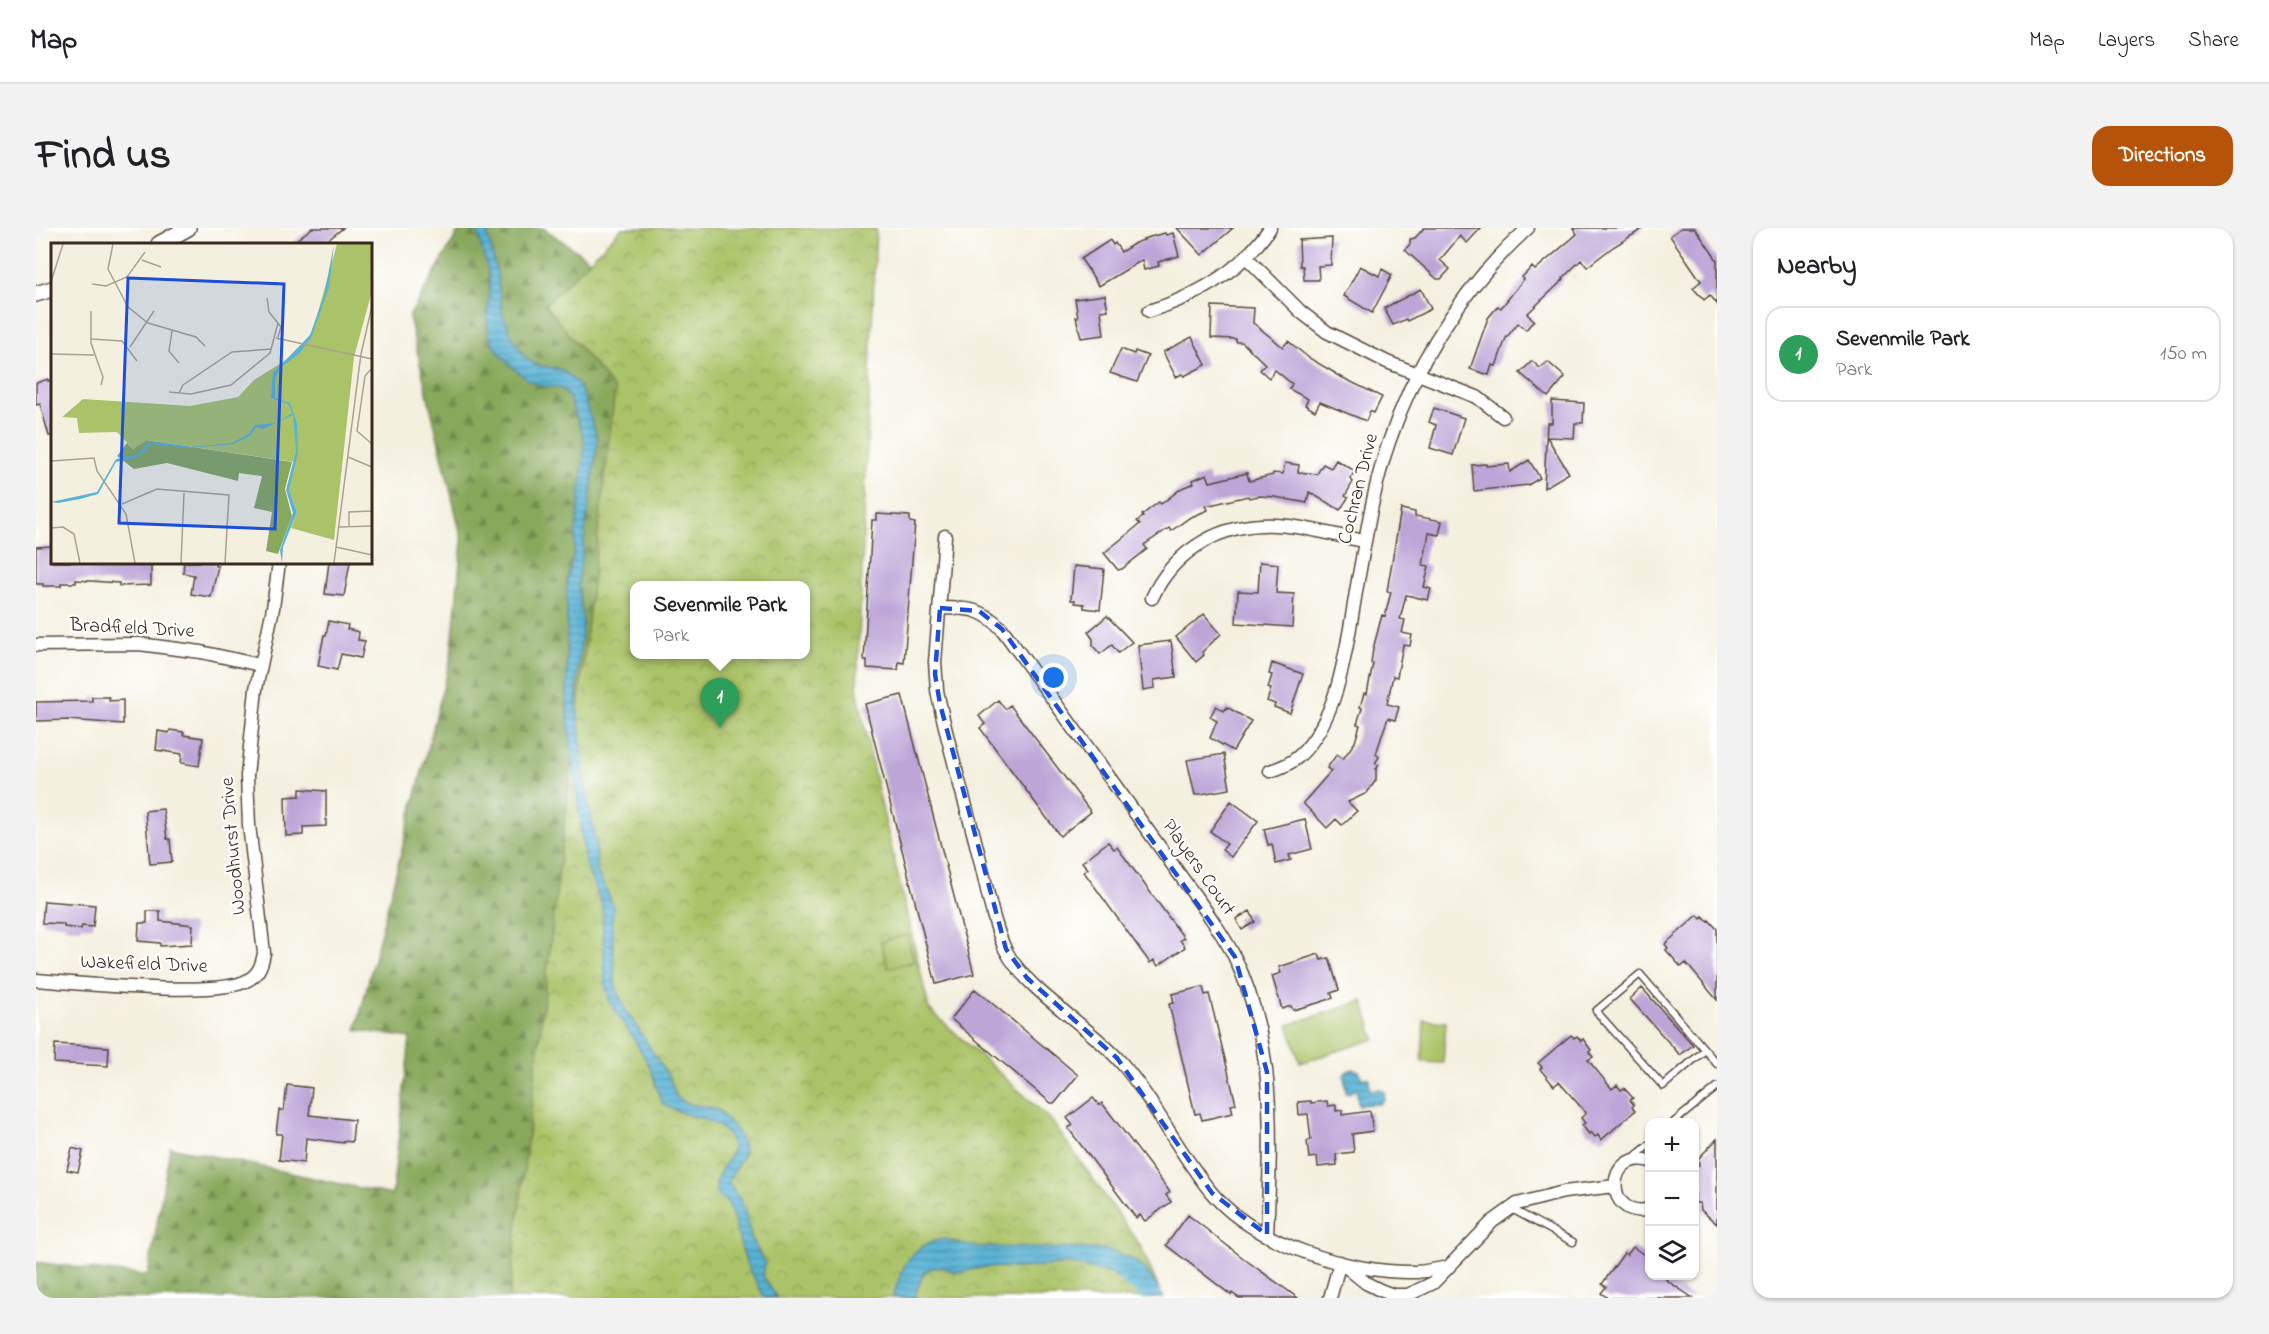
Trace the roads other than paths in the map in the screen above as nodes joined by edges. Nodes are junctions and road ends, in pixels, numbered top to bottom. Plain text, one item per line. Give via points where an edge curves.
1 (188, 228) edge
2 (1270, 228) edge
3 (1528, 228) edge
4 (165, 243) edge
5 (1246, 258) junction
6 (51, 289) edge
7 (36, 294) edge
8 (1149, 311) dead end
9 (1417, 374) junction
10 (1503, 417) dead end
11 (945, 536) dead end
12 (1365, 541) junction
13 (279, 564) edge
14 (1152, 598) dead end
15 (940, 608) junction
16 (36, 645) edge
17 (260, 664) junction
18 (1270, 771) dead end
19 (36, 980) edge
20 (249, 980) joint
21 (1705, 1050) junction
22 (1717, 1064) edge
23 (1717, 1087) edge
24 (1679, 1118) edge
25 (1645, 1148) edge
26 (1645, 1161) edge
27 (1627, 1163) junction
28 (1615, 1186) junction
29 (1510, 1208) junction
30 (1645, 1210) edge
31 (1267, 1235) junction
32 (1573, 1242) dead end
33 (1340, 1262) junction
34 (1448, 1267) junction
35 (1330, 1298) edge

1 - 4 street
2 - 5 street
3 - 9 street, Cochran Drive via 1462,301
5 - 8 street via 1202,290
5 - 9 street via 1317,325
6 - 7 street
9 - 10 street via 1477,397
9 - 12 street, Cochran Drive via 1386,451
11 - 15 street
12 - 14 street via 1272,525 1230,530 1204,541 1174,564
12 - 18 street, Cochran Drive via 1342,668 1329,709 1299,756
13 - 17 street, Woodhurst Drive
15 - 31 street via 935,674 940,704 1006,949 1027,978 1118,1058 1212,1193 1242,1220
15 - 31 street, Players Court via 979,611 1002,629 1200,902 1235,957 1257,1025 1270,1092
16 - 17 street, Bradfield Drive via 139,644
17 - 20 street, Woodhurst Drive via 247,776 264,953 258,971
19 - 20 street, Wakefield Drive via 201,988 229,987
21 - 21 lane via 1640,975 1596,1011 1663,1086
21 - 22 lane
23 - 24 lane
25 - 27 lane
26 - 27 street
27 - 28 street via 1618,1173
28 - 29 street via 1564,1192
28 - 30 street via 1627,1207
29 - 32 lane
29 - 34 street
31 - 33 street
33 - 34 street via 1406,1272
33 - 34 street via 1366,1283 1401,1295 1426,1288
33 - 35 street

